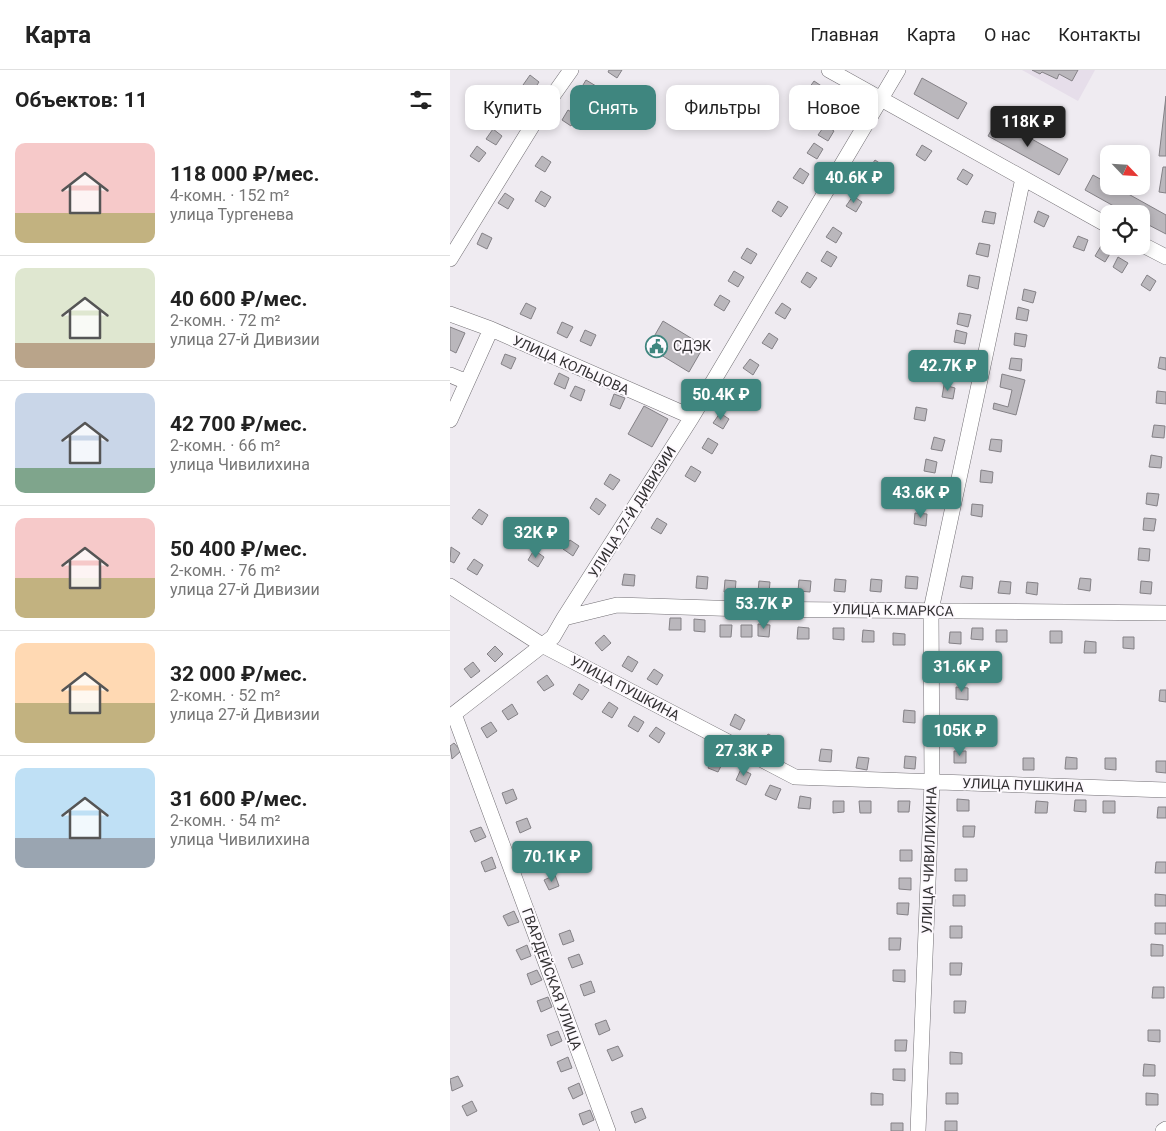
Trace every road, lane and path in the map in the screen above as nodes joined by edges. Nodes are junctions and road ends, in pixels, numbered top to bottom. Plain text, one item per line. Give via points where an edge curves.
1 (571, 70) edge
2 (829, 70) edge
3 (898, 70) edge
4 (880, 100) junction
5 (1022, 178) junction
6 (1100, 221) edge
7 (1150, 249) edge
8 (1166, 257) edge
9 (450, 259) edge
10 (450, 314) edge
11 (491, 329) junction
12 (450, 375) edge
13 (467, 382) junction
14 (692, 418) junction
15 (450, 420) edge
16 (450, 586) edge
17 (931, 610) junction
18 (1166, 613) edge
19 (564, 618) junction
20 (542, 645) junction
21 (452, 715) edge
22 (932, 782) junction
23 (1166, 790) edge
24 (1166, 1129) edge
25 (608, 1131) edge
26 (918, 1131) edge
27 (1163, 1131) edge

1 - 9 street via 537,118
2 - 4 street
3 - 4 street, УЛИЦА 27-Й ДИВИЗИИ
4 - 5 street
4 - 14 street, УЛИЦА 27-Й ДИВИЗИИ
5 - 6 street
5 - 17 street, УЛИЦА ЧИВИЛИХИНА
7 - 8 street
10 - 11 street, УЛИЦА КОЛЬЦОВА
11 - 13 street
11 - 14 street, УЛИЦА КОЛЬЦОВА
12 - 13 street
13 - 15 street
14 - 19 street, УЛИЦА 27-Й ДИВИЗИИ
16 - 20 street, УЛИЦА ПУШКИНА
17 - 18 street, УЛИЦА К.МАРКСА
17 - 19 street, УЛИЦА К.МАРКСА via 617,605
17 - 22 street, УЛИЦА ЧИВИЛИХИНА
19 - 20 street via 553,636
20 - 21 street
20 - 22 street, УЛИЦА ПУШКИНА via 795,777
21 - 25 street, ГВАРДЕЙСКАЯ УЛИЦА
22 - 23 street, УЛИЦА ПУШКИНА
22 - 26 street, УЛИЦА ЧИВИЛИХИНА
24 - 27 street

